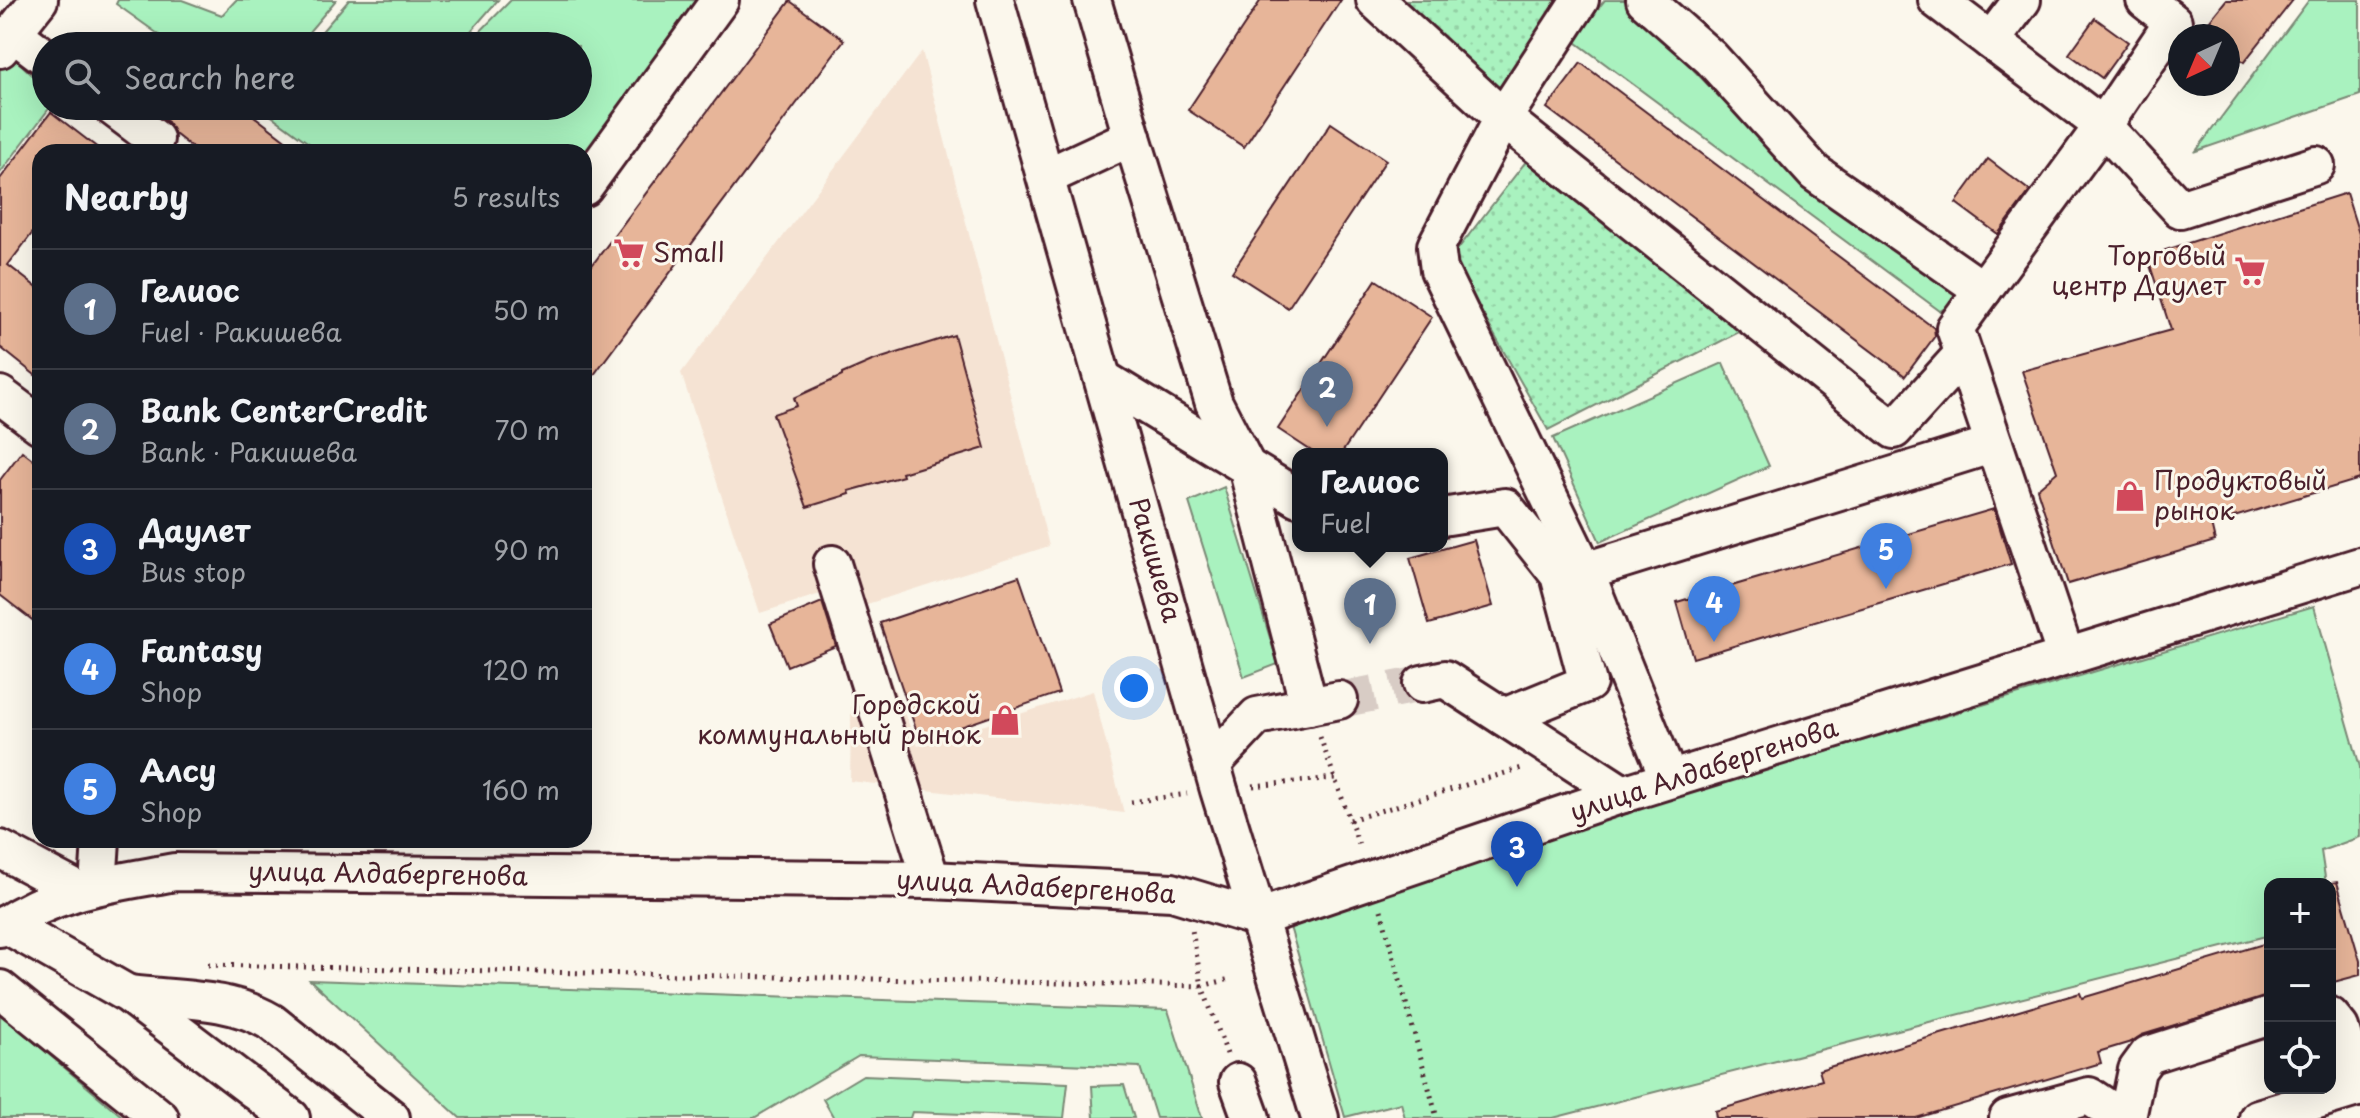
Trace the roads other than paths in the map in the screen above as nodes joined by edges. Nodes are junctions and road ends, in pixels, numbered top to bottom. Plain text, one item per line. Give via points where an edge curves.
1 (39, 0) edge
2 (720, 0) edge
3 (995, 0) edge
4 (1092, 0) edge
5 (1375, 0) edge
6 (1580, 0) edge
7 (1645, 0) edge
8 (1937, 0) edge
9 (2022, 0) edge
10 (2145, 0) edge
11 (6, 41) edge
12 (1991, 41) junction
13 (32, 52) edge
14 (1503, 118) junction
15 (126, 120) edge
16 (2103, 126) junction
17 (1132, 137) junction
18 (153, 144) edge
19 (2316, 165) dead end
20 (592, 176) edge
21 (1046, 177) junction
22 (1983, 290) junction
23 (1963, 354) junction
24 (1105, 380) junction
25 (0, 395) edge
26 (32, 419) edge
27 (1994, 444) junction
28 (1247, 467) junction
29 (1292, 494) edge
30 (1448, 516) edge
31 (832, 564) dead end
32 (2360, 566) edge
33 (1585, 571) junction
34 (2066, 657) junction
35 (1422, 684) tunnel mouth
36 (1504, 717) junction
37 (1213, 763) junction
38 (1669, 779) junction
39 (1623, 794) junction
40 (99, 848) edge
41 (0, 849) edge
42 (931, 880) junction
43 (88, 888) junction
44 (1258, 918) junction
45 (3, 926) edge
46 (0, 989) edge
47 (128, 994) junction
48 (2264, 1018) edge
49 (2335, 1022) edge
50 (1238, 1082) road end
51 (2359, 1088) edge
52 (160, 1118) edge
53 (291, 1118) edge
54 (391, 1118) edge
55 (1251, 1118) edge
56 (1320, 1118) edge
57 (2008, 1118) edge
58 (2124, 1118) edge
59 (2258, 1118) edge

1 - 11 street
2 - 20 street
3 - 21 street, Ракишева
4 - 17 street
5 - 14 street
6 - 14 street
7 - 22 street via 1711,58 1815,173
8 - 12 street
9 - 12 street
10 - 16 street via 2173,22
11 - 13 street
12 - 16 street
14 - 23 street via 1894,430
14 - 33 street via 1436,246 1439,270
15 - 18 street
16 - 19 street via 2180,209
16 - 22 street
17 - 21 street
17 - 28 street via 1214,403
21 - 24 street, Ракишева
22 - 23 street via 1955,328
23 - 27 street
24 - 28 street
24 - 37 street, Ракишева
25 - 26 street
27 - 33 street
27 - 34 street
28 - 29 street
28 - 37 street via 1324,703 1257,716
30 - 36 street via 1505,507 1559,575 1588,683
31 - 42 street
32 - 34 street, улица Алдабергенова
33 - 38 street
34 - 38 street, улица Алдабергенова
35 - 36 street via 1445,679
36 - 39 street
37 - 44 street, Ракишева
38 - 39 street, улица Алдабергенова
39 - 44 street, улица Алдабергенова
40 - 43 street
41 - 43 street
42 - 43 street, улица Алдабергенова via 175,872
42 - 44 street, улица Алдабергенова via 1185,894
43 - 45 street, улица Алдабергенова via 26,910
44 - 56 street, Ракишева
45 - 47 street
46 - 52 street
47 - 53 street
47 - 54 street via 222,1004 257,1014
48 - 58 street via 2148,1055 2137,1070
49 - 51 street
50 - 55 street
51 - 59 street
57 - 58 street via 2089,1096

